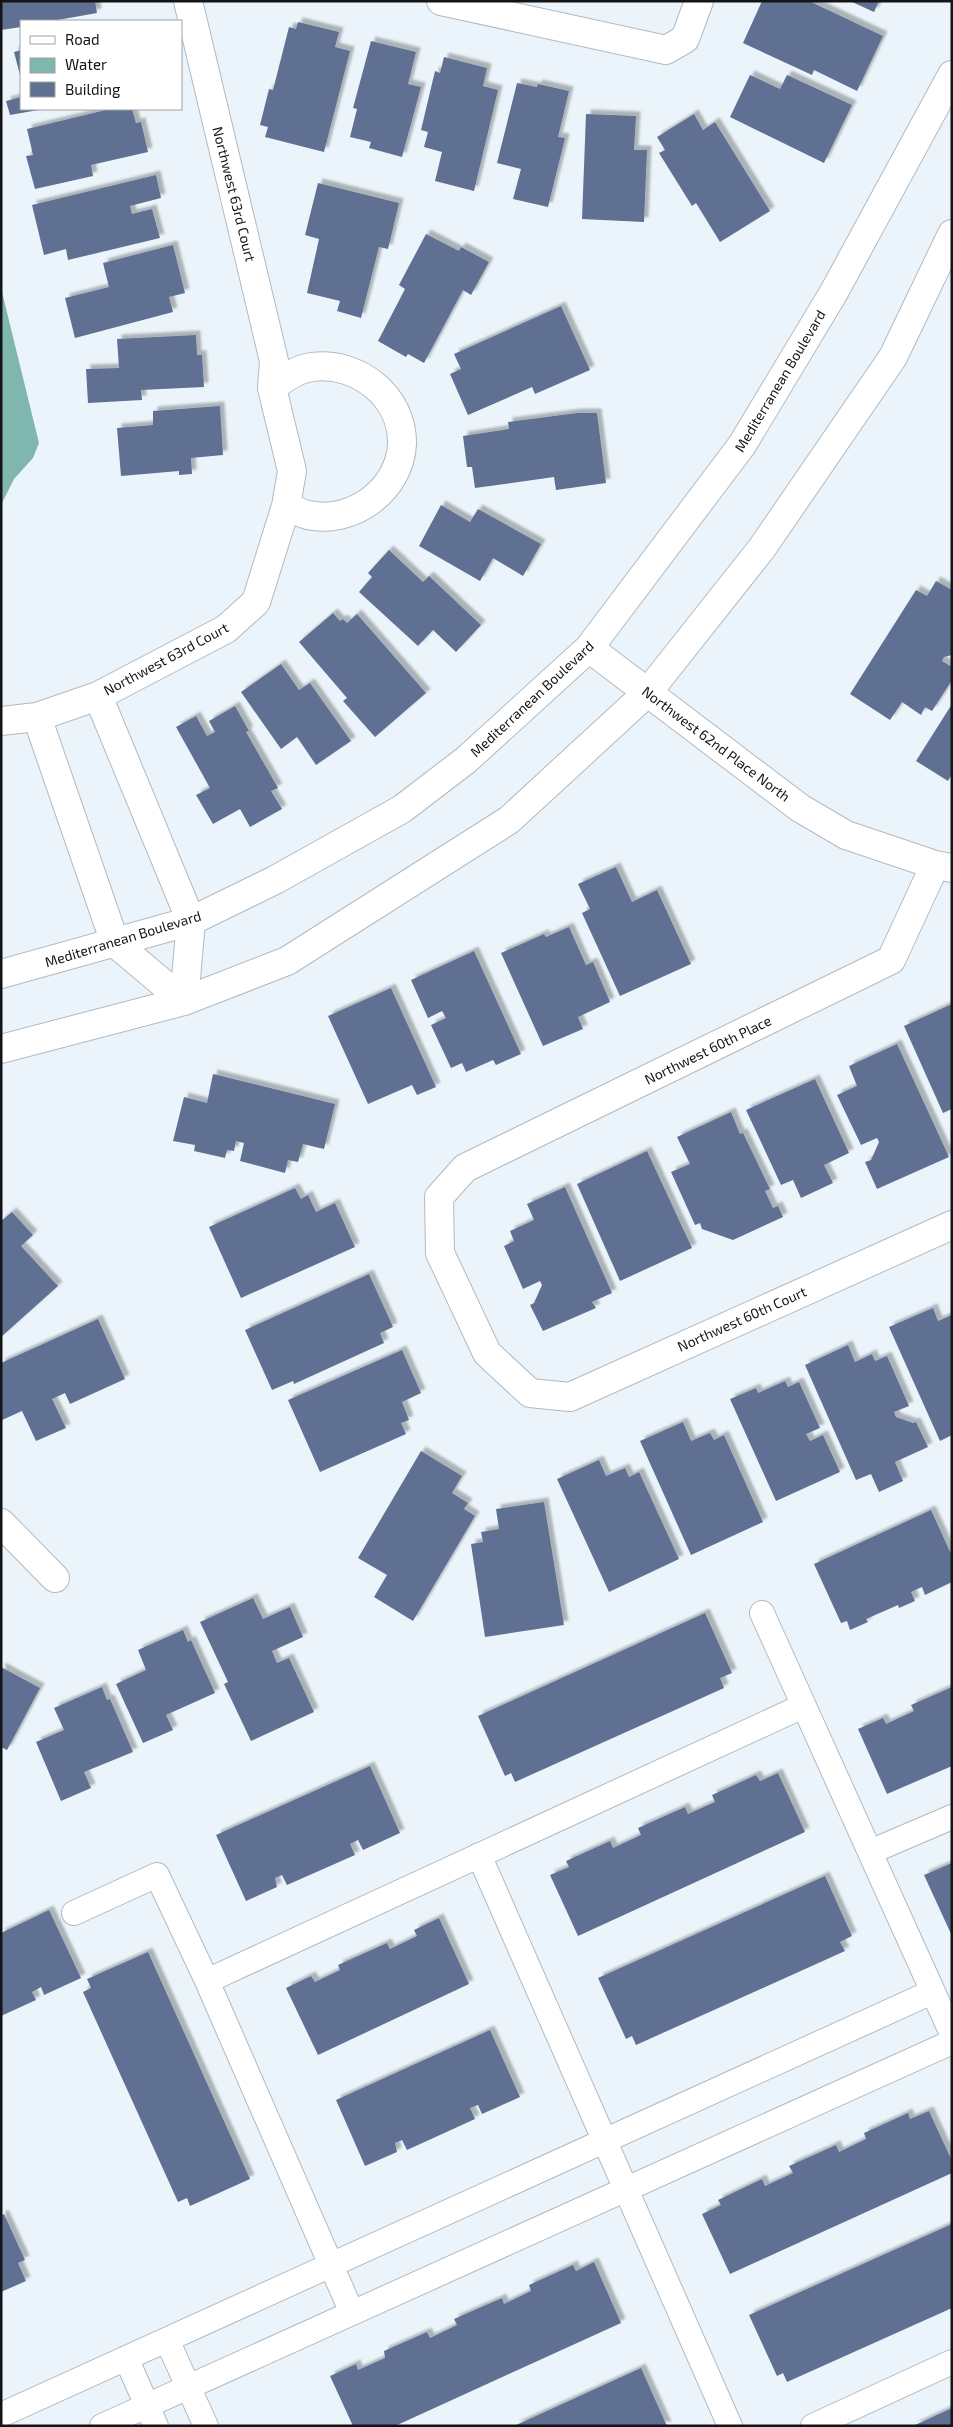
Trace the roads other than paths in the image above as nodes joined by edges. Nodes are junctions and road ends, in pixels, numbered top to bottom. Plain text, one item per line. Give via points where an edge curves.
1 (188, 1) edge
2 (442, 1) edge
3 (699, 1) edge
4 (952, 74) edge
5 (952, 234) edge
6 (272, 388) junction
7 (286, 506) junction
8 (590, 648) junction
9 (648, 692) junction
10 (98, 696) junction
11 (37, 717) junction
12 (1, 721) edge
13 (943, 866) edge
14 (191, 921) junction
15 (114, 943) junction
16 (1, 974) edge
17 (184, 1001) junction
18 (1, 1049) edge
19 (952, 1225) edge
20 (530, 1393) joint
21 (1, 1524) edge
22 (55, 1578) dead end
23 (762, 1613) dead end
24 (803, 1706) junction
25 (952, 1817) edge
26 (870, 1852) junction
27 (480, 1855) junction
28 (74, 1913) dead end
29 (207, 1980) junction
30 (932, 1992) junction
31 (952, 2034) edge
32 (952, 2042) edge
33 (605, 2141) junction
34 (626, 2189) junction
35 (330, 2265) junction
36 (352, 2313) junction
37 (167, 2340) junction
38 (126, 2358) junction
39 (952, 2362) edge
40 (188, 2387) junction
41 (1, 2414) edge
42 (152, 2416) edge
43 (102, 2426) edge
44 (206, 2426) edge
45 (730, 2426) edge
46 (812, 2426) edge

1 - 6 street, Northwest 63rd Court via 274,361
2 - 3 street via 666,50 685,39
4 - 8 street, Mediterranean Boulevard via 834,292 742,445
5 - 9 street via 893,357 762,548
6 - 7 street, Northwest 63rd Court via 292,471
6 - 7 street via 290,374 311,367 333,366 355,372 374,384 389,401 398,421 402,444 397,466 387,486 371,502 358,509 329,517 307,515
7 - 10 street, Northwest 63rd Court via 256,602 226,629
8 - 9 street, Northwest 62nd Place North
8 - 14 street, Mediterranean Boulevard via 466,760 402,809 275,880
9 - 13 street, Northwest 62nd Place North via 800,808 846,836
9 - 17 street via 509,820 287,961
10 - 11 street, Northwest 63rd Court
10 - 14 street
11 - 12 street, Northwest 63rd Court
11 - 15 street
13 - 20 street, Northwest 60th Place via 891,960 464,1168 439,1197 440,1253 487,1353
14 - 15 street, Mediterranean Boulevard
14 - 17 street
15 - 16 street, Mediterranean Boulevard
15 - 17 street
17 - 18 street
19 - 20 street, Northwest 60th Court via 570,1397
21 - 22 street
23 - 24 lane
24 - 26 lane
24 - 27 lane
25 - 26 lane
26 - 30 lane
27 - 29 lane
27 - 33 lane
28 - 29 lane via 157,1875
29 - 35 lane
30 - 31 lane
30 - 33 lane
32 - 34 lane
33 - 34 lane
33 - 35 lane
34 - 36 lane
34 - 45 lane
35 - 36 lane
35 - 37 lane
36 - 40 lane
37 - 38 lane
37 - 40 lane
38 - 41 lane
38 - 42 lane
39 - 46 lane
40 - 42 lane
40 - 44 lane
42 - 43 lane

